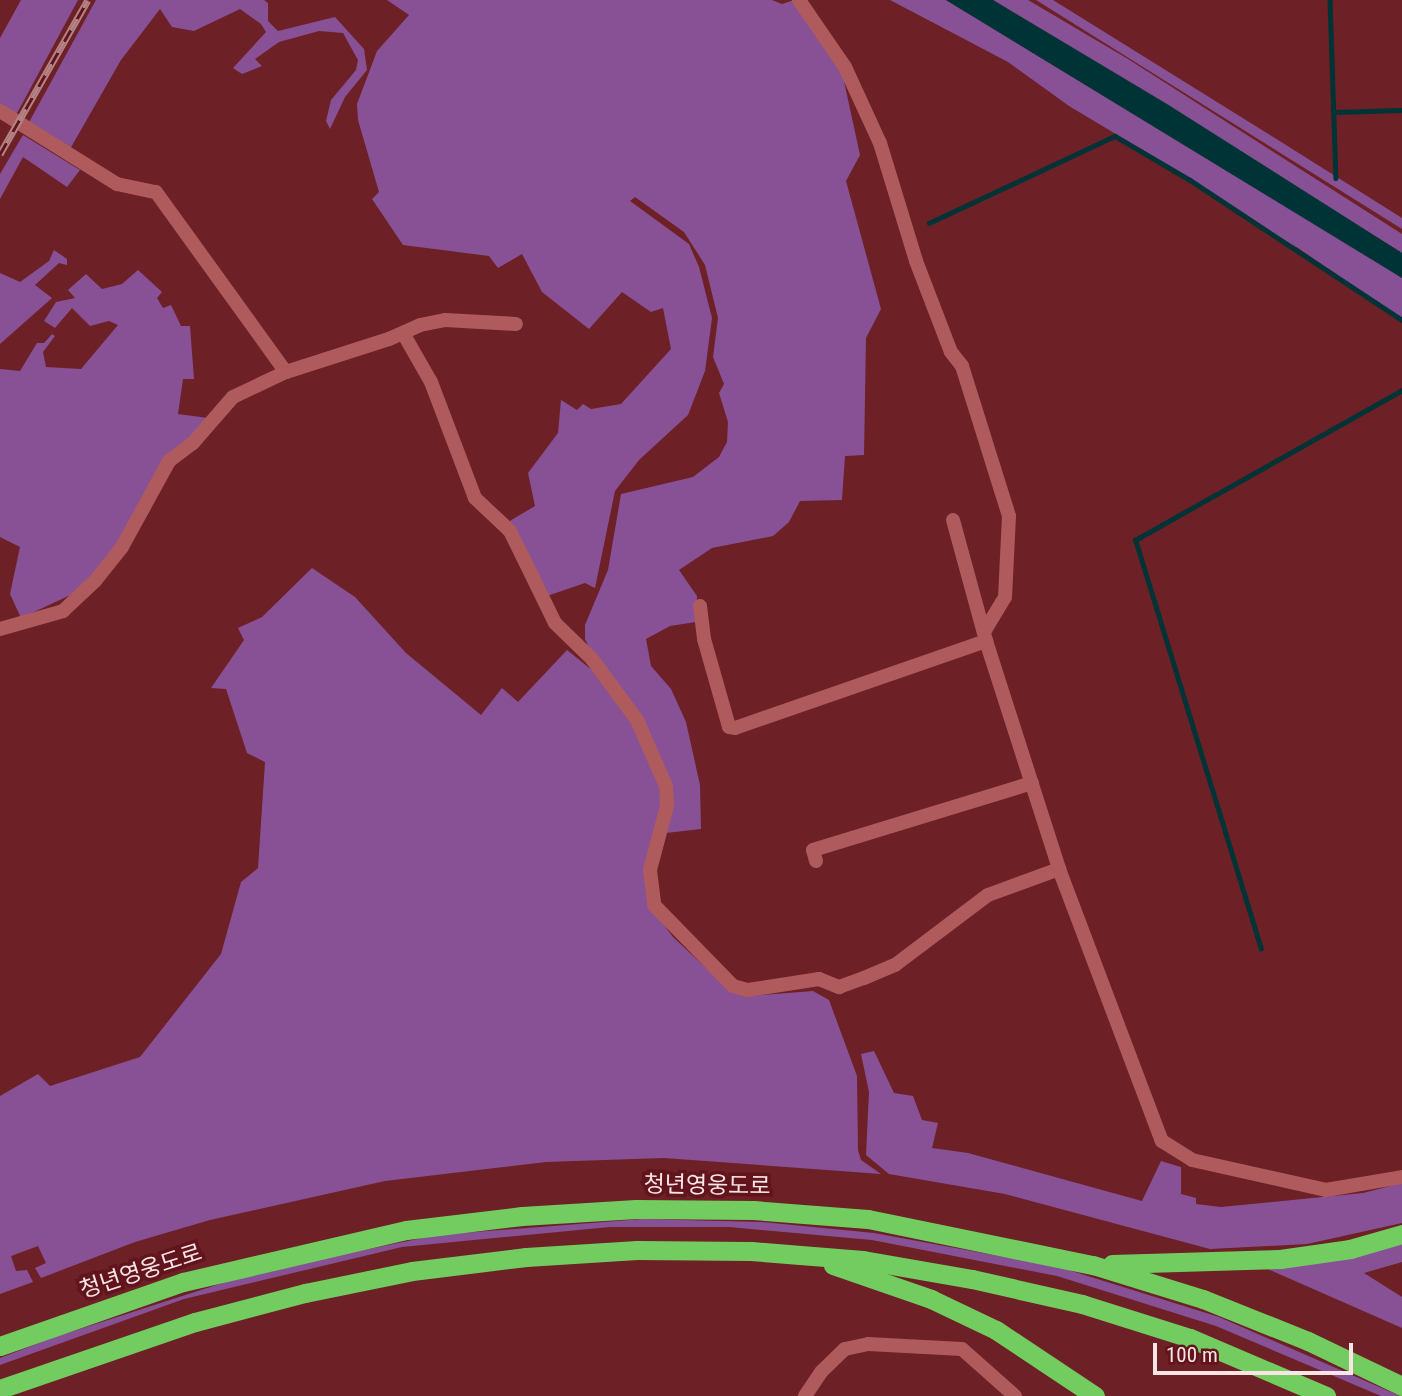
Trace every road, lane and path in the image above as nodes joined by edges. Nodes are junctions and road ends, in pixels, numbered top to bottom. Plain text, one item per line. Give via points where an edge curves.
1 (799, 0) edge
2 (0, 111) edge
3 (516, 324) dead end
4 (402, 333) junction
5 (286, 372) junction
6 (954, 520) dead end
7 (700, 606) dead end
8 (0, 629) edge
9 (985, 637) junction
10 (1032, 783) junction
11 (816, 861) dead end
12 (1059, 869) junction
13 (1402, 1177) edge
14 (1402, 1234) edge
15 (806, 1256) junction
16 (1093, 1265) junction
17 (0, 1346) edge
18 (1402, 1387) edge
19 (0, 1389) edge
20 (805, 1396) edge
21 (1015, 1396) edge
22 (1095, 1396) edge
23 (1326, 1396) edge

1 - 9 street via 845,67 880,143 916,261 951,352 962,366 1009,516 1005,597
2 - 5 street via 117,184 156,191
3 - 4 street via 445,320
4 - 5 street
4 - 12 street via 431,382 475,498 510,531 555,623 592,659 638,720 666,786 667,806 650,870 654,905 733,985 748,990 819,979 839,987 895,965 988,895
5 - 8 street via 233,397 193,443 169,461 110,566 77,599 63,611
6 - 9 street
7 - 9 street via 722,702 729,727 734,728
9 - 10 street
10 - 11 street via 813,850
10 - 12 street
12 - 13 street via 1162,1141 1192,1160 1326,1190
14 - 16 highway via 1280,1259
15 - 19 highway via 637,1250 412,1271 195,1322
15 - 22 highway via 931,1300 996,1331
15 - 23 highway via 958,1277 1082,1304 1190,1338
16 - 17 highway, 청년영웅도로 via 868,1219 753,1210 636,1209 522,1216 406,1230 296,1253 183,1282
16 - 18 highway, 청년영웅도로 via 1203,1299 1308,1341
20 - 21 street via 845,1349 869,1344 962,1349

